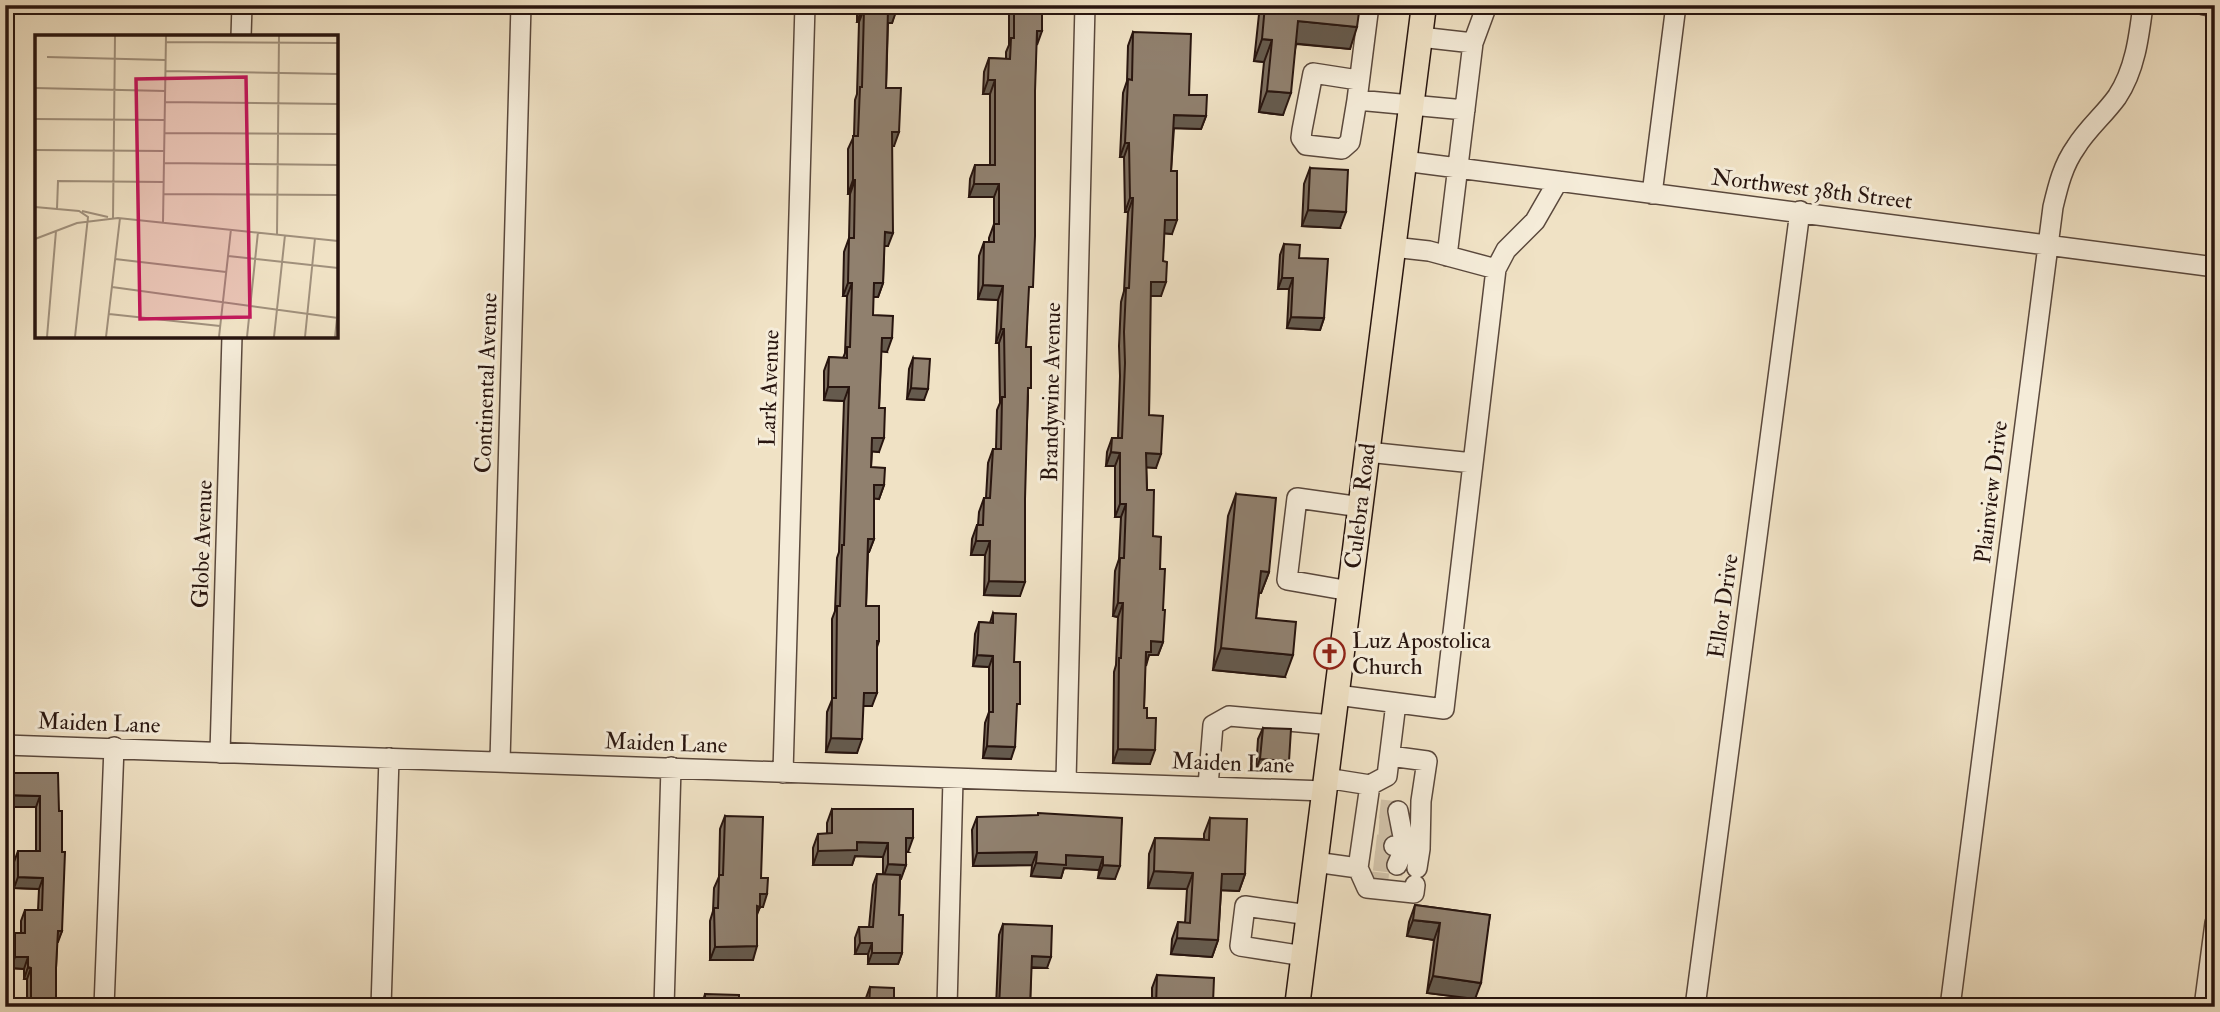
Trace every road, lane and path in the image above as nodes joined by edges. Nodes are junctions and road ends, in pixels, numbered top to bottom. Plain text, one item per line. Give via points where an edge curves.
1 (242, 5) edge
2 (521, 5) edge
3 (805, 5) edge
4 (1085, 5) edge
5 (1369, 5) edge
6 (1424, 5) edge
7 (1487, 5) edge
8 (1676, 5) edge
9 (2143, 5) edge
10 (2204, 5) edge
11 (2215, 7) edge
12 (241, 35) edge
13 (1420, 37) junction
14 (1474, 43) junction
15 (1358, 80) junction
16 (1357, 100) junction
17 (1411, 105) junction
18 (1465, 110) junction
19 (1404, 161) junction
20 (1459, 168) junction
21 (1558, 181) junction
22 (1652, 194) junction
23 (1800, 211) junction
24 (2047, 244) junction
25 (1393, 247) junction
26 (1447, 256) junction
27 (2215, 267) edge
28 (1496, 269) junction
29 (232, 338) edge
30 (1367, 452) junction
31 (1473, 463) junction
32 (1360, 506) junction
33 (1350, 591) junction
34 (1337, 695) junction
35 (1396, 703) junction
36 (1333, 725) junction
37 (5, 745) edge
38 (114, 747) junction
39 (220, 753) junction
40 (1390, 756) junction
41 (389, 758) junction
42 (500, 761) junction
43 (671, 767) junction
44 (783, 773) junction
45 (953, 779) junction
46 (1066, 781) junction
47 (1326, 785) junction
48 (1370, 785) junction
49 (1208, 786) junction
50 (1388, 849) junction
51 (1315, 862) junction
52 (1309, 915) junction
53 (2215, 923) edge
54 (1304, 956) junction
55 (104, 1007) edge
56 (381, 1007) edge
57 (664, 1007) edge
58 (947, 1007) edge
59 (1297, 1007) edge
60 (1695, 1007) edge
61 (1950, 1007) edge
62 (2204, 1007) edge

1 - 12 street
2 - 42 street, Continental Avenue
3 - 44 street, Lark Avenue
4 - 46 street, Brandywine Avenue
5 - 15 street
6 - 13 main road, Culebra Road
7 - 14 street
8 - 22 street
9 - 24 street, Plainview Drive via 2132,67 2117,96 2075,148 2061,176
10 - 11 street
13 - 14 street
13 - 17 main road, Culebra Road
14 - 18 street
15 - 16 street
15 - 16 street via 1314,74 1301,138 1306,145 1347,146
16 - 17 street
17 - 18 street
17 - 19 main road, Culebra Road
18 - 20 street
19 - 20 street, Northwest 38th Street
19 - 25 main road, Culebra Road
20 - 21 street, Northwest 38th Street
20 - 26 street
21 - 22 street, Northwest 38th Street
21 - 28 street via 1535,221 1506,250
22 - 23 street, Northwest 38th Street
23 - 24 street, Northwest 38th Street
23 - 60 street, Ellor Drive
24 - 27 street, Northwest 38th Street
24 - 61 street, Plainview Drive
25 - 26 street
25 - 30 main road, Culebra Road
26 - 28 street
28 - 31 street
29 - 39 street, Globe Avenue
30 - 31 street
30 - 32 main road, Culebra Road
31 - 35 street via 1444,709
32 - 33 main road, Culebra Road
32 - 33 street via 1297,498 1295,511 1287,580
33 - 34 main road, Culebra Road
34 - 35 street
34 - 36 main road, Culebra Road
35 - 40 street
36 - 47 main road, Culebra Road
36 - 49 street via 1229,716 1213,725
37 - 38 street, Maiden Lane
38 - 39 street, Maiden Lane
38 - 55 street
39 - 41 street, Maiden Lane
40 - 48 street via 1387,776
40 - 50 street via 1427,761 1422,801
41 - 42 street, Maiden Lane
41 - 56 street
42 - 43 street, Maiden Lane
43 - 44 street, Maiden Lane
43 - 57 street
44 - 45 street, Maiden Lane
45 - 46 street, Maiden Lane
45 - 58 street
46 - 49 street, Maiden Lane
47 - 48 street, Maiden Lane
47 - 49 street, Maiden Lane
47 - 51 main road, Culebra Road
48 - 50 street
50 - 51 street
51 - 52 main road, Culebra Road
52 - 54 main road, Culebra Road
52 - 54 street via 1245,906 1240,946
53 - 62 street
54 - 59 main road, Culebra Road

